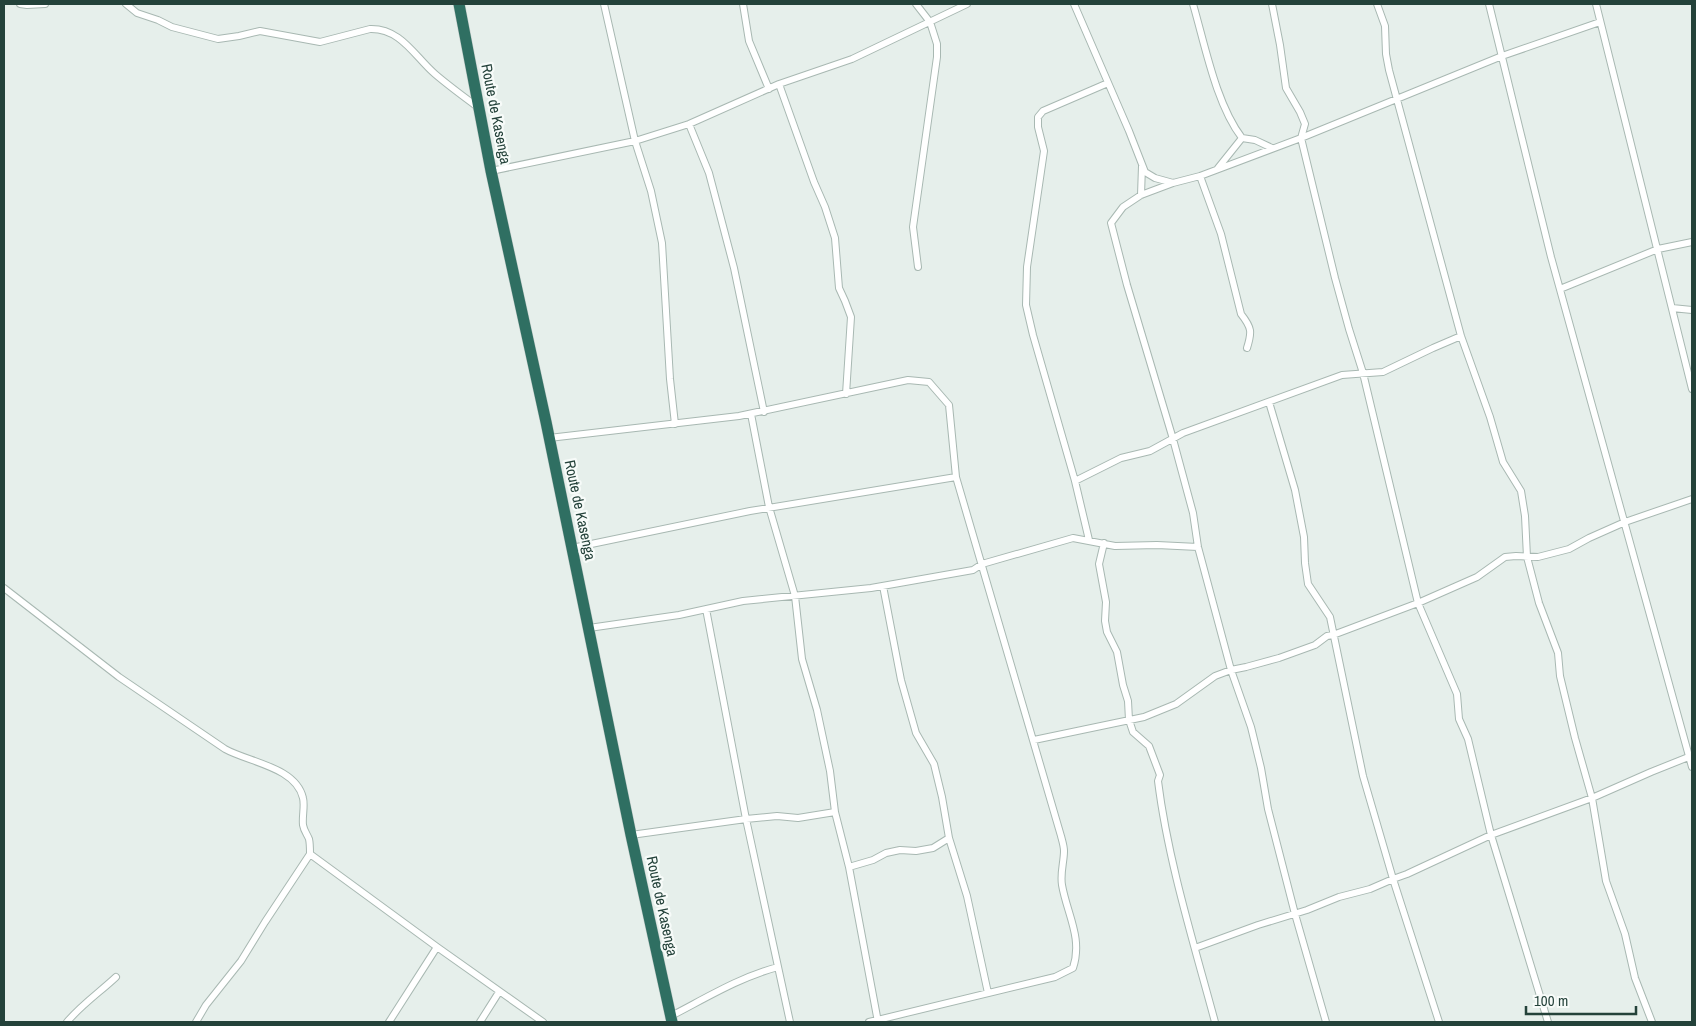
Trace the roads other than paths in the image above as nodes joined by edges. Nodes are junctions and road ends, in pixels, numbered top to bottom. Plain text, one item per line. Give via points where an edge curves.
1 (20, 4) edge
2 (45, 4) edge
3 (126, 4) edge
4 (458, 4) edge
5 (604, 4) edge
6 (743, 4) edge
7 (916, 4) edge
8 (967, 4) edge
9 (1074, 4) edge
10 (1193, 4) edge
11 (1272, 4) edge
12 (1377, 4) edge
13 (1489, 4) edge
14 (1596, 4) edge
15 (930, 22) junction
16 (1600, 22) junction
17 (1502, 56) junction
18 (1108, 83) junction
19 (778, 84) junction
20 (769, 89) junction
21 (1398, 99) junction
22 (480, 109) junction
23 (689, 124) junction
24 (1242, 138) junction
25 (1301, 138) junction
26 (635, 141) junction
27 (1272, 148) junction
28 (1142, 165) junction
29 (1217, 170) junction
30 (491, 171) junction
31 (1200, 176) junction
32 (1173, 183) junction
33 (1141, 195) junction
34 (1692, 242) edge
35 (1658, 249) junction
36 (918, 267) dead end
37 (1560, 289) junction
38 (1672, 308) junction
39 (1692, 310) edge
40 (1461, 336) junction
41 (1247, 348) dead end
42 (1363, 373) junction
43 (1692, 389) edge
44 (846, 394) junction
45 (1269, 402) junction
46 (764, 412) junction
47 (751, 414) junction
48 (675, 424) junction
49 (550, 438) junction
50 (1173, 439) junction
51 (956, 477) junction
52 (1075, 481) junction
53 (1692, 499) edge
54 (769, 508) junction
55 (1625, 522) junction
56 (1090, 540) junction
57 (1104, 543) junction
58 (1198, 547) junction
59 (572, 548) junction
60 (1527, 557) junction
61 (982, 564) junction
62 (883, 586) junction
63 (4, 588) edge
64 (795, 596) junction
65 (1418, 603) junction
66 (706, 609) junction
67 (589, 628) junction
68 (1334, 635) junction
69 (1231, 670) junction
70 (1129, 720) junction
71 (1034, 740) junction
72 (1691, 756) edge
73 (1692, 767) edge
74 (1592, 798) junction
75 (836, 812) junction
76 (746, 819) junction
77 (631, 835) junction
78 (1492, 835) junction
79 (950, 838) junction
80 (310, 854) junction
81 (849, 867) junction
82 (1393, 879) junction
83 (1295, 914) junction
84 (437, 947) junction
85 (1195, 948) junction
86 (778, 967) junction
87 (116, 977) dead end
88 (499, 992) junction
89 (988, 993) junction
90 (672, 1019) edge
91 (878, 1021) edge
92 (67, 1022) edge
93 (196, 1022) edge
94 (389, 1022) edge
95 (480, 1022) edge
96 (544, 1022) edge
97 (790, 1022) edge
98 (869, 1022) edge
99 (1215, 1022) edge
100 (1326, 1022) edge
101 (1439, 1022) edge
102 (1548, 1022) edge
103 (1652, 1022) edge

1 - 2 street
3 - 22 street via 137,13 172,27 218,39 260,31 320,42 370,29 390,32 434,73
4 - 22 highway, Route de Kasenga
5 - 26 street
6 - 20 street via 749,41
7 - 15 street
8 - 15 street
9 - 18 street
10 - 24 street via 1220,95
11 - 25 street via 1286,88 1304,124
12 - 21 street via 1385,26 1386,54
13 - 17 street
14 - 16 street
15 - 19 street via 852,59
15 - 36 street via 937,44 937,57 913,227
16 - 17 street
16 - 35 street
17 - 21 street
17 - 37 street
18 - 28 street
18 - 52 street via 1038,117 1044,151 1027,267 1026,305
19 - 20 street
19 - 44 street via 835,238 839,288 851,317
20 - 23 street
21 - 25 street
21 - 40 street
22 - 30 highway, Route de Kasenga
23 - 26 street
23 - 46 street via 709,174 734,268
24 - 27 street
24 - 29 street
25 - 27 street
25 - 42 street via 1335,278
26 - 30 street
26 - 48 street via 651,191 662,243
27 - 29 street
28 - 32 street via 1150,175
28 - 33 street
29 - 31 street
30 - 49 highway, Route de Kasenga
31 - 32 street
31 - 41 street via 1221,234 1242,314 1249,324 1251,334
32 - 33 street
33 - 50 street via 1123,206 1111,223
34 - 35 street
35 - 37 street
35 - 38 street
37 - 55 street
38 - 39 street
38 - 43 street
40 - 42 street via 1383,372
40 - 60 street via 1503,462 1521,491
42 - 45 street via 1342,375
42 - 65 street
44 - 46 street
44 - 51 street via 908,380 929,382 949,405
45 - 50 street
45 - 68 street via 1295,490 1308,584 1330,617
46 - 47 street
47 - 48 street
47 - 54 street
48 - 49 street
49 - 59 highway, Route de Kasenga
50 - 52 street via 1150,451 1121,458
50 - 58 street via 1193,513
51 - 54 street
51 - 61 street
52 - 56 street
53 - 55 street
54 - 59 street
54 - 64 street
55 - 60 street via 1569,550
55 - 72 street
56 - 57 street
56 - 61 street via 1066,539
57 - 58 street
57 - 70 street via 1099,564 1106,602 1104,621 1117,652
58 - 69 street
59 - 67 highway, Route de Kasenga
60 - 65 street via 1505,557 1477,577
60 - 74 street via 1558,653 1572,729
61 - 62 street via 973,570
61 - 71 street
62 - 64 street
62 - 79 street via 916,733 934,764
63 - 80 street via 118,677 225,749 270,766 294,781 304,799 303,823 309,838
64 - 66 street via 743,601
64 - 75 street via 802,660 817,710
65 - 68 street
65 - 78 street via 1458,694 1459,719 1468,739
66 - 67 street
66 - 76 street
67 - 77 highway, Route de Kasenga
68 - 69 street via 1279,658
68 - 82 street via 1363,776
69 - 70 street via 1215,676 1168,708
69 - 83 street via 1251,727
70 - 71 street
70 - 85 street via 1133,732 1149,746 1160,775 1164,825
71 - 89 street via 1061,836 1064,851 1062,885 1071,914 1077,955 1073,968 1055,977
72 - 73 street
72 - 74 street
74 - 78 street
74 - 103 street via 1606,881 1625,934 1635,978
75 - 76 street via 798,818
75 - 81 street
76 - 77 street
76 - 86 street
77 - 90 highway, Route de Kasenga
78 - 82 street
78 - 102 street
79 - 81 street via 933,848 886,853
79 - 89 street via 967,896
80 - 84 street
80 - 93 street via 241,962
81 - 91 street
82 - 83 street
82 - 101 street
83 - 85 street
83 - 100 street
84 - 88 street
84 - 94 street
85 - 99 street
86 - 90 street via 731,984
86 - 97 street
87 - 92 street
88 - 95 street
88 - 96 street
89 - 91 street
91 - 98 street

